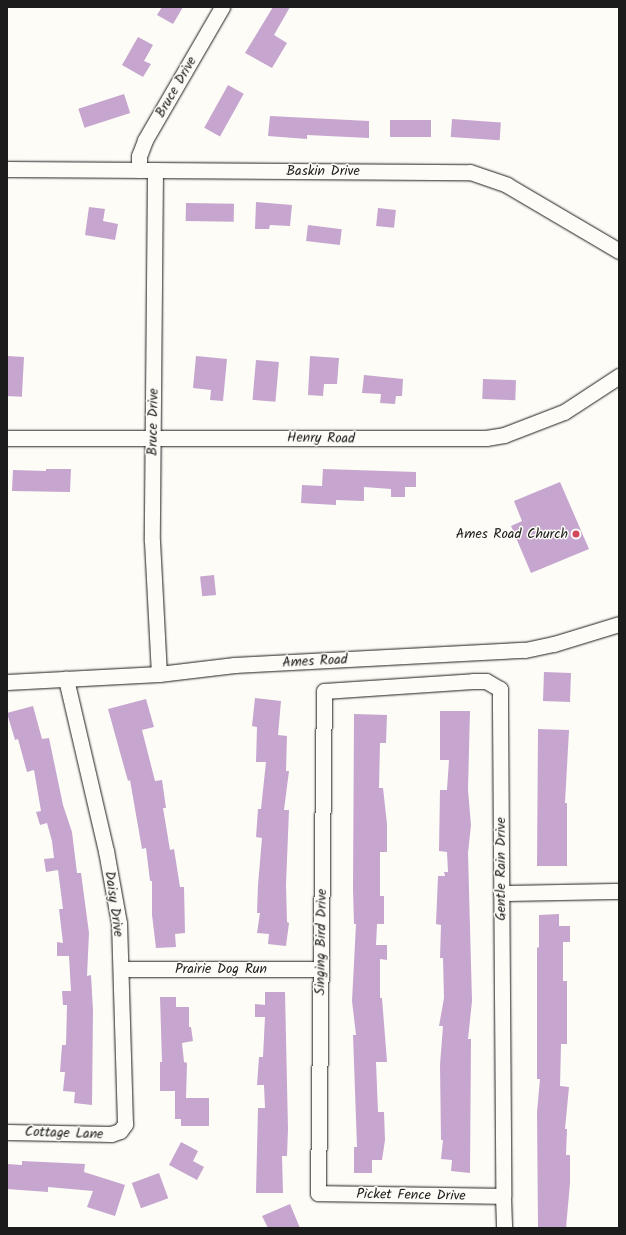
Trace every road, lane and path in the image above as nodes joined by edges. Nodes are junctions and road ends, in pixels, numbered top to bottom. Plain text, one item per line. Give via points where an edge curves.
1 (222, 7) edge
2 (7, 169) edge
3 (139, 170) junction
4 (155, 170) junction
5 (619, 251) edge
6 (619, 376) edge
7 (154, 436) junction
8 (7, 438) edge
9 (619, 624) edge
10 (159, 674) junction
11 (66, 679) junction
12 (7, 682) edge
13 (324, 691) joint
14 (619, 892) edge
15 (501, 893) junction
16 (121, 969) junction
17 (320, 969) junction
18 (120, 1131) joint
19 (7, 1132) edge
20 (318, 1193) joint
21 (503, 1196) junction
22 (504, 1228) edge

1 - 3 street, Bruce Drive via 145,140 139,156
2 - 3 street, Baskin Drive
3 - 4 street, Baskin Drive
4 - 5 street, Baskin Drive via 470,172 507,186
4 - 7 street, Bruce Drive
6 - 7 street, Henry Road via 564,412 504,435 486,438
7 - 8 street, Henry Road
7 - 10 street, Bruce Drive via 152,541
9 - 10 street, Ames Road via 525,650 234,665
10 - 11 street, Ames Road
11 - 12 street, Ames Road
11 - 16 street, Daisy Drive via 107,858 119,923
13 - 15 street, Gentle Rain Drive via 473,681 486,681 500,689
13 - 17 street, Singing Bird Drive
14 - 15 street
15 - 21 street, Gentle Rain Drive
16 - 17 street, Prairie Dog Run
16 - 18 street, Daisy Drive via 126,1115
17 - 20 street, Singing Bird Drive
18 - 19 street, Cottage Lane via 111,1134
20 - 21 street, Picket Fence Drive
21 - 22 street, Gentle Rain Drive

